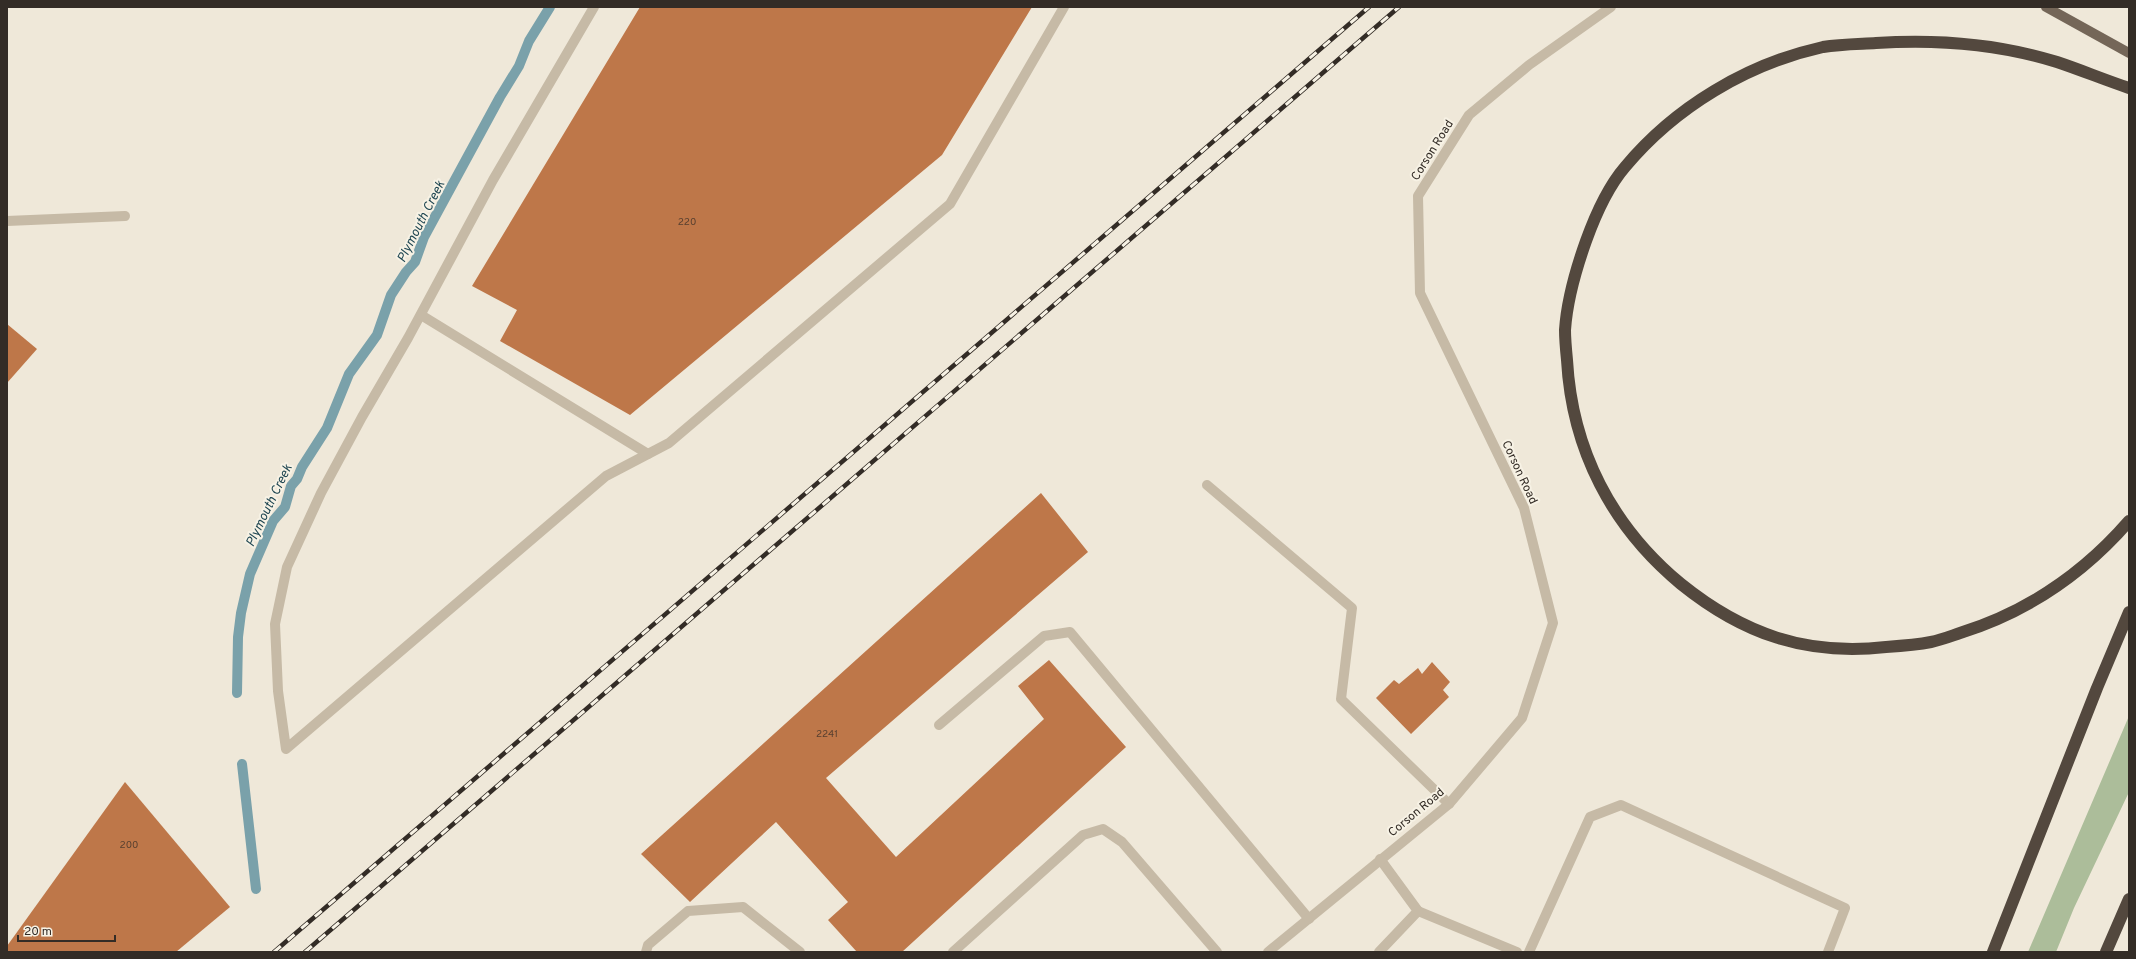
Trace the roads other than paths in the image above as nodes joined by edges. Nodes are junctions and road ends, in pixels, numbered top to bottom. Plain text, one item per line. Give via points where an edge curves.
1 (594, 7) edge
2 (1064, 7) edge
3 (1611, 7) edge
4 (2046, 7) edge
5 (2129, 52) edge
6 (2129, 88) edge
7 (125, 216) dead end
8 (7, 221) edge
9 (421, 315) junction
10 (648, 454) junction
11 (1207, 485) dead end
12 (2129, 521) edge
13 (2129, 612) edge
14 (939, 725) dead end
15 (1449, 804) junction
16 (1380, 859) junction
17 (2129, 899) edge
18 (1418, 911) junction
19 (1308, 919) junction
20 (646, 952) edge
21 (800, 952) edge
22 (953, 952) edge
23 (1217, 952) edge
24 (1268, 952) edge
25 (1379, 952) edge
26 (1517, 952) edge
27 (1529, 952) edge
28 (1828, 952) edge
29 (1993, 952) edge
30 (2106, 952) edge

1 - 9 street via 493,180
2 - 10 street via 950,204 669,443
3 - 15 street, Corson Road via 1529,65 1469,115 1418,196 1420,293 1524,508 1553,623 1522,718
4 - 5 main road
6 - 12 highway via 2055,62 2005,50 1942,42 1826,47 1766,65 1714,91 1664,126 1622,170 1595,216 1576,271 1565,330 1568,384 1576,426 1594,475 1623,521 1663,569 1698,598 1734,620 1776,638 1818,648 1861,650 1932,642 1993,622 2041,597 2078,572 2114,539
7 - 8 street
9 - 10 street
9 - 10 street via 321,492 287,567 275,624 278,691 286,749 606,476
11 - 15 street via 1352,608 1341,698
13 - 29 highway
14 - 19 street via 1044,636 1070,632
15 - 16 street, Corson Road
16 - 18 street
16 - 19 street, Corson Road
17 - 30 highway
18 - 25 street
18 - 26 street
19 - 24 street, Corson Road
20 - 21 street via 648,945 688,912 743,907
22 - 23 street via 1083,835 1103,830 1122,842
27 - 28 street via 1590,817 1621,805 1845,908

